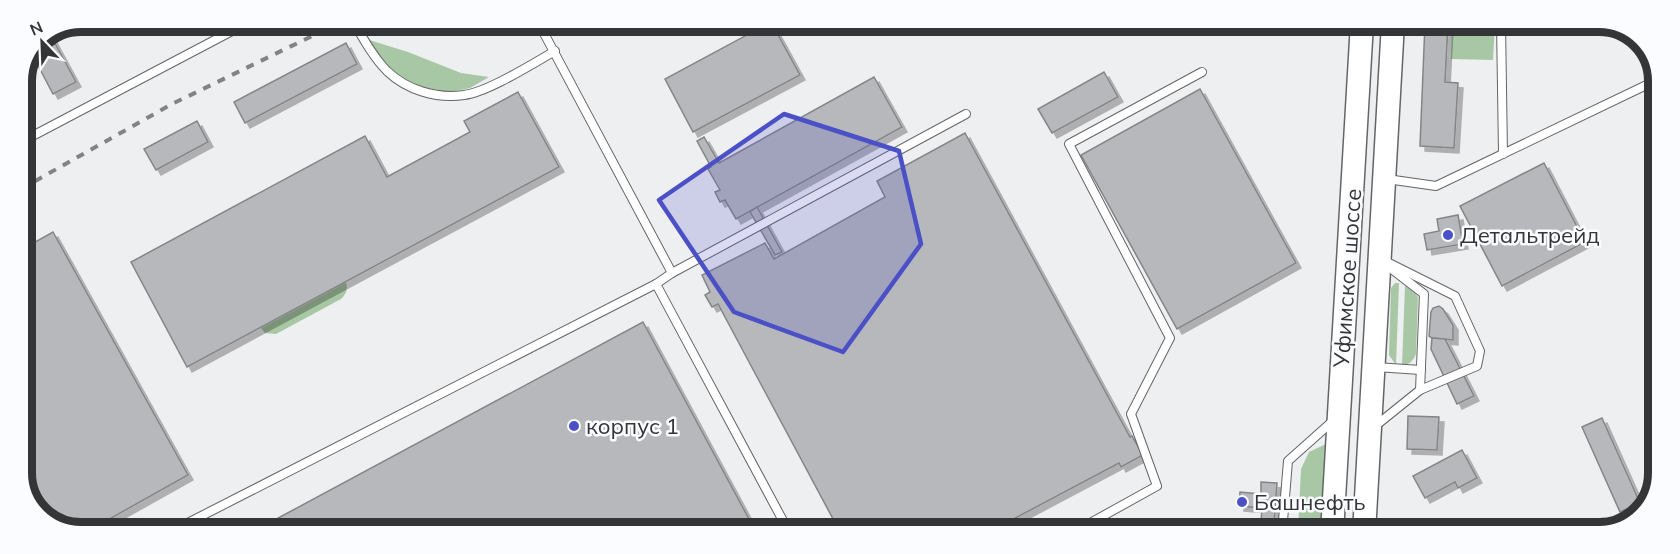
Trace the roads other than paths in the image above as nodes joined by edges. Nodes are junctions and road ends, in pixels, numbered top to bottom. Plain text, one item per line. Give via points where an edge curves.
1 (230, 32) edge
2 (359, 32) edge
3 (544, 32) edge
4 (1361, 32) edge
5 (1393, 32) edge
6 (1501, 32) edge
7 (555, 51) junction
8 (1202, 72) dead end
9 (1648, 84) edge
10 (966, 114) dead end
11 (32, 136) edge
12 (1503, 154) junction
13 (1379, 177) junction
14 (1379, 258) junction
15 (672, 273) junction
16 (656, 284) junction
17 (1374, 367) junction
18 (1421, 370) junction
19 (1420, 390) junction
20 (1338, 416) junction
21 (1370, 429) junction
22 (190, 522) edge
23 (784, 522) edge
24 (1092, 522) edge
25 (1283, 522) edge
26 (1333, 522) edge
27 (1365, 522) edge

1 - 11 lane
2 - 7 lane via 387,71 408,87 435,95 464,96
3 - 7 lane
4 - 20 main road, Уфимское шоссе
5 - 13 main road, Уфимское шоссе
6 - 12 lane
7 - 15 lane
8 - 24 lane via 1069,144 1170,338 1131,414 1157,486
9 - 12 lane
10 - 15 lane
12 - 13 lane via 1436,186
13 - 14 main road, Уфимское шоссе
14 - 17 main road, Уфимское шоссе
14 - 18 lane via 1424,294
14 - 19 lane via 1455,296 1480,351 1477,366
15 - 16 lane
16 - 22 lane
16 - 23 lane
17 - 18 lane
17 - 21 main road, Уфимское шоссе
18 - 19 lane
19 - 21 lane
20 - 25 lane via 1288,461
20 - 26 main road, Уфимское шоссе
21 - 27 main road, Уфимское шоссе

